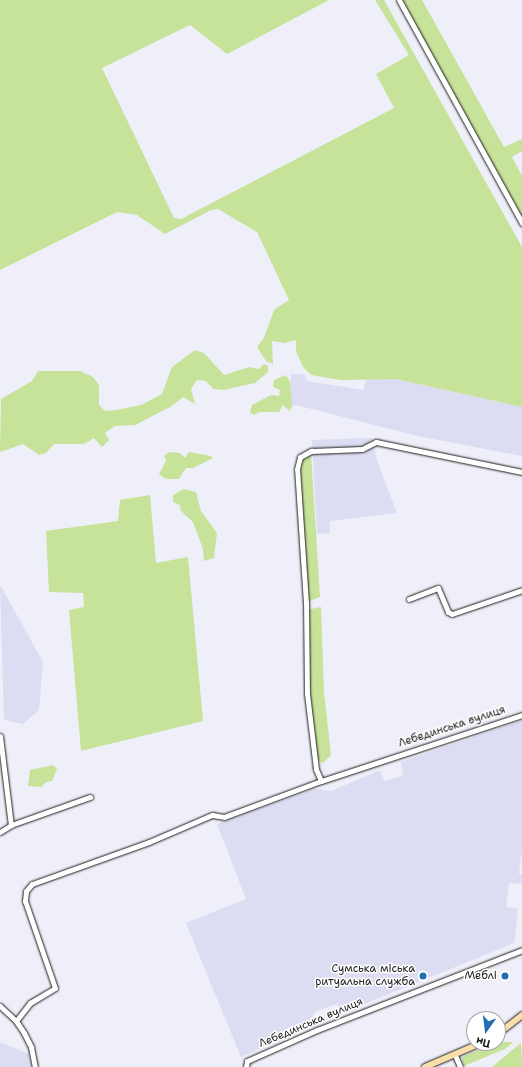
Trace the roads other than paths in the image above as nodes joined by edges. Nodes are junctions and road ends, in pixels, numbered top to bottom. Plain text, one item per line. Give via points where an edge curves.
1 (399, 0) edge
2 (522, 223) edge
3 (522, 472) edge
4 (522, 590) edge
5 (409, 599) dead end
6 (522, 715) edge
7 (0, 736) edge
8 (321, 781) junction
9 (90, 797) dead end
10 (11, 825) junction
11 (0, 832) edge
12 (522, 950) edge
13 (0, 1006) edge
14 (522, 1014) edge
15 (16, 1021) junction
16 (506, 1027) edge
17 (466, 1050) edge
18 (455, 1055) junction
19 (35, 1067) edge
20 (246, 1067) edge
21 (425, 1067) edge
22 (460, 1067) edge

1 - 2 street
3 - 8 street via 376,442 362,449 311,451 300,457 297,469 306,603 307,694 316,769
4 - 5 street via 452,614 448,612 438,588
6 - 8 street, Лебединська вулиця
7 - 10 street
8 - 15 street, Лебединська вулиця via 224,816 212,815 149,842 32,884 26,891 25,901 55,988 30,1003
9 - 10 street
10 - 11 street
12 - 20 street, Лебединська вулиця via 317,1030 247,1061
13 - 15 street
14 - 16 main road
15 - 19 street via 29,1043
17 - 18 main road
18 - 21 main road
18 - 22 street

